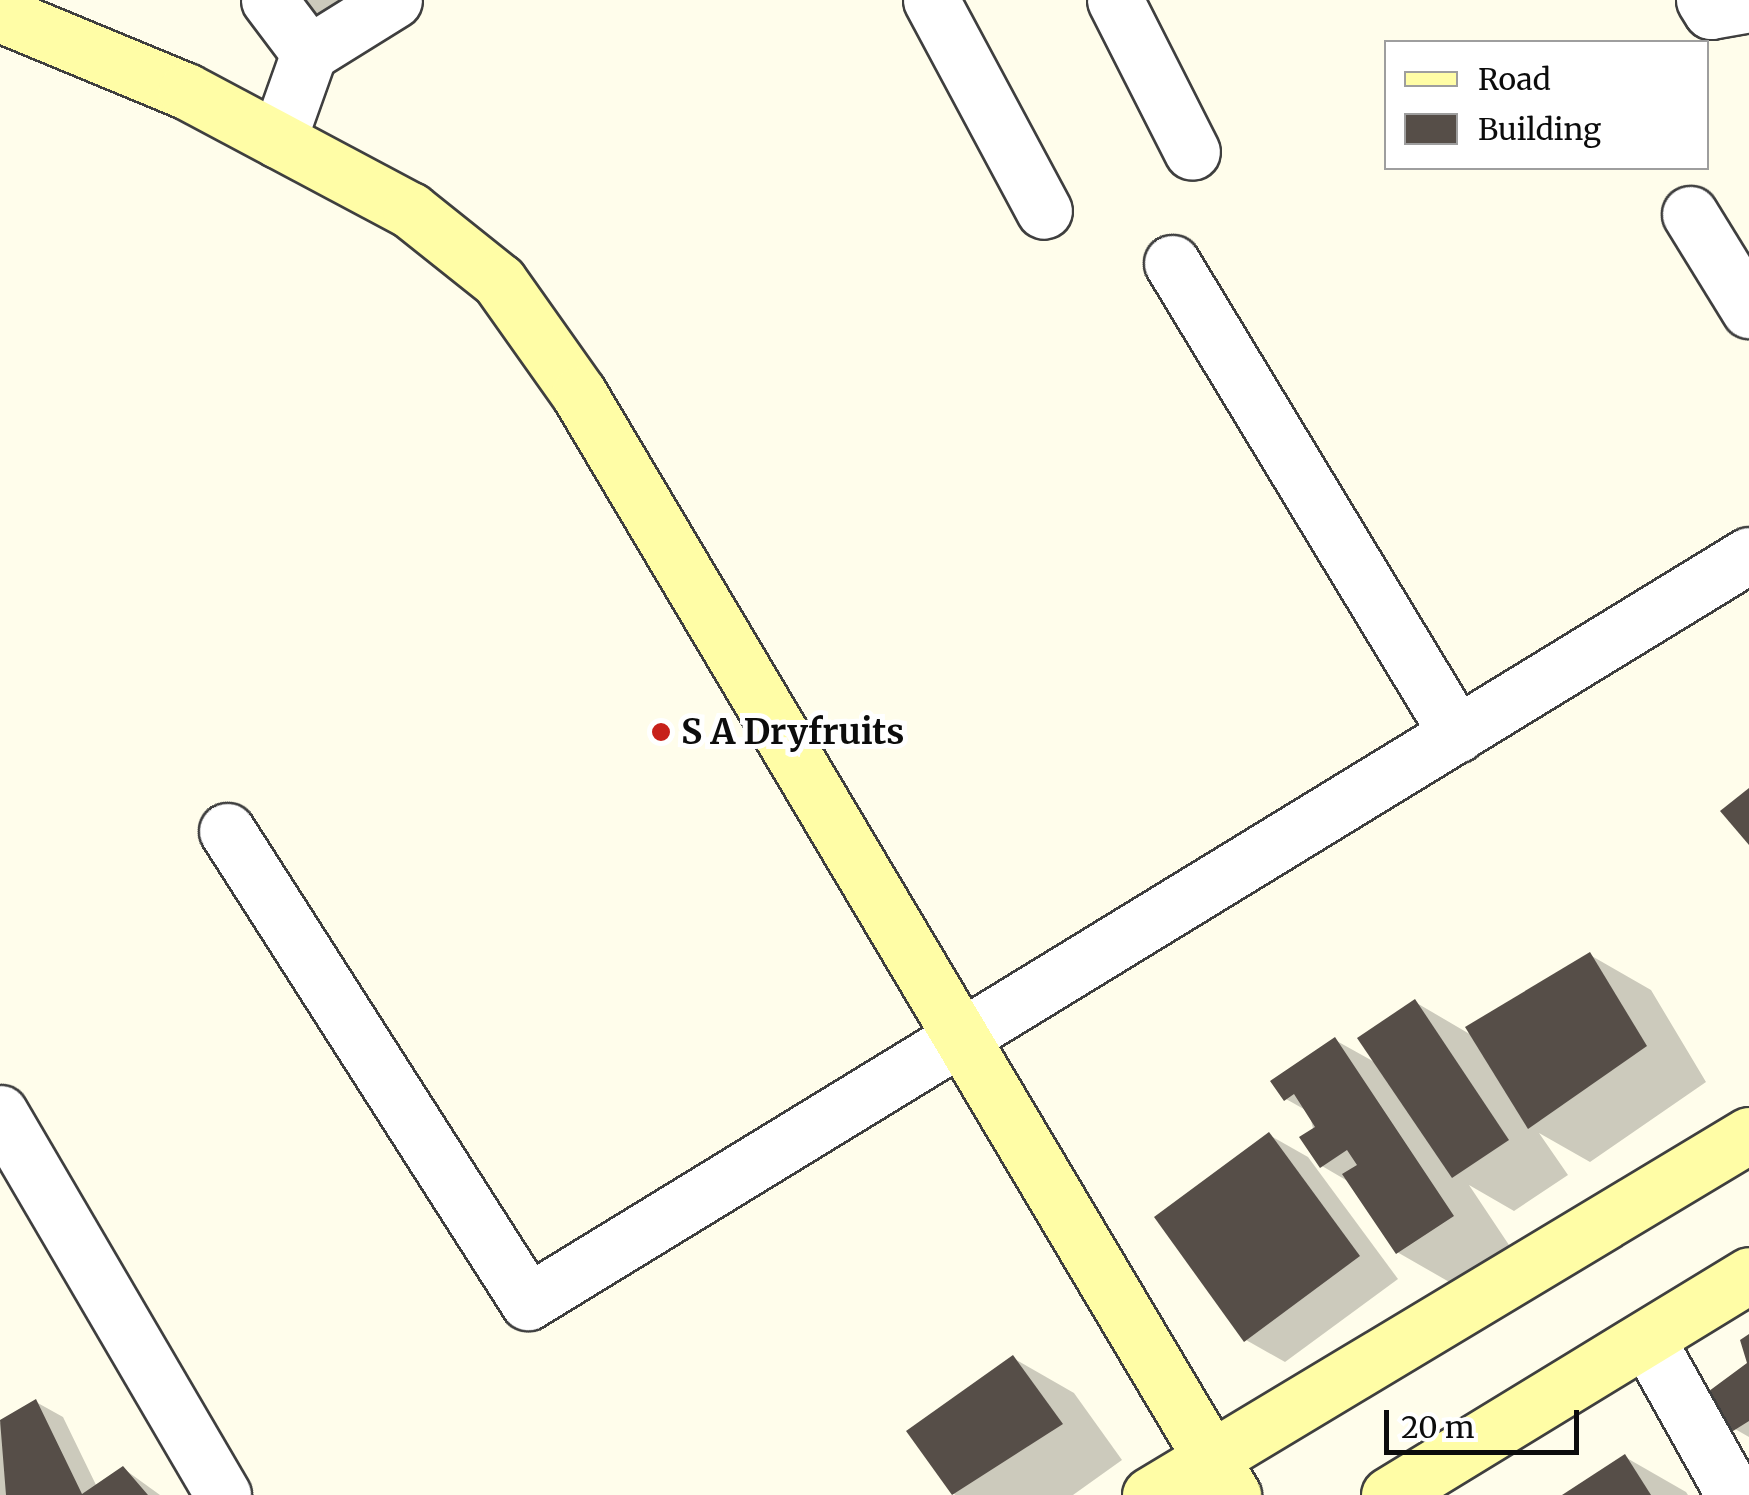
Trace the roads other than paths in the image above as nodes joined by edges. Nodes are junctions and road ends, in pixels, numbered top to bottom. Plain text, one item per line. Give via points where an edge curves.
1 (269, 0) edge
2 (394, 0) edge
3 (931, 0) edge
4 (1115, 0) edge
5 (1704, 0) edge
6 (1749, 4) edge
7 (0, 14) edge
8 (309, 53) junction
9 (278, 140) junction
10 (1192, 152) dead end
11 (1044, 211) dead end
12 (1690, 214) dead end
13 (1172, 263) dead end
14 (1749, 310) edge
15 (1749, 554) edge
16 (1456, 734) junction
17 (226, 830) dead end
18 (959, 1040) junction
19 (1749, 1134) edge
20 (8, 1142) edge
21 (1749, 1275) edge
22 (1648, 1341) junction
23 (1219, 1474) edge
24 (223, 1495) edge
25 (1150, 1495) edge
26 (1389, 1495) edge
27 (1734, 1495) edge

1 - 8 street
2 - 8 street
3 - 11 street
4 - 10 street
5 - 6 street via 1710,11
7 - 9 street
8 - 9 street
9 - 18 street via 410,210 498,281 579,394
12 - 14 street
13 - 16 street
15 - 16 street
16 - 18 street
17 - 18 street via 528,1302
18 - 23 street
19 - 23 street
20 - 24 street
21 - 22 street
22 - 26 street
22 - 27 street
23 - 25 street

